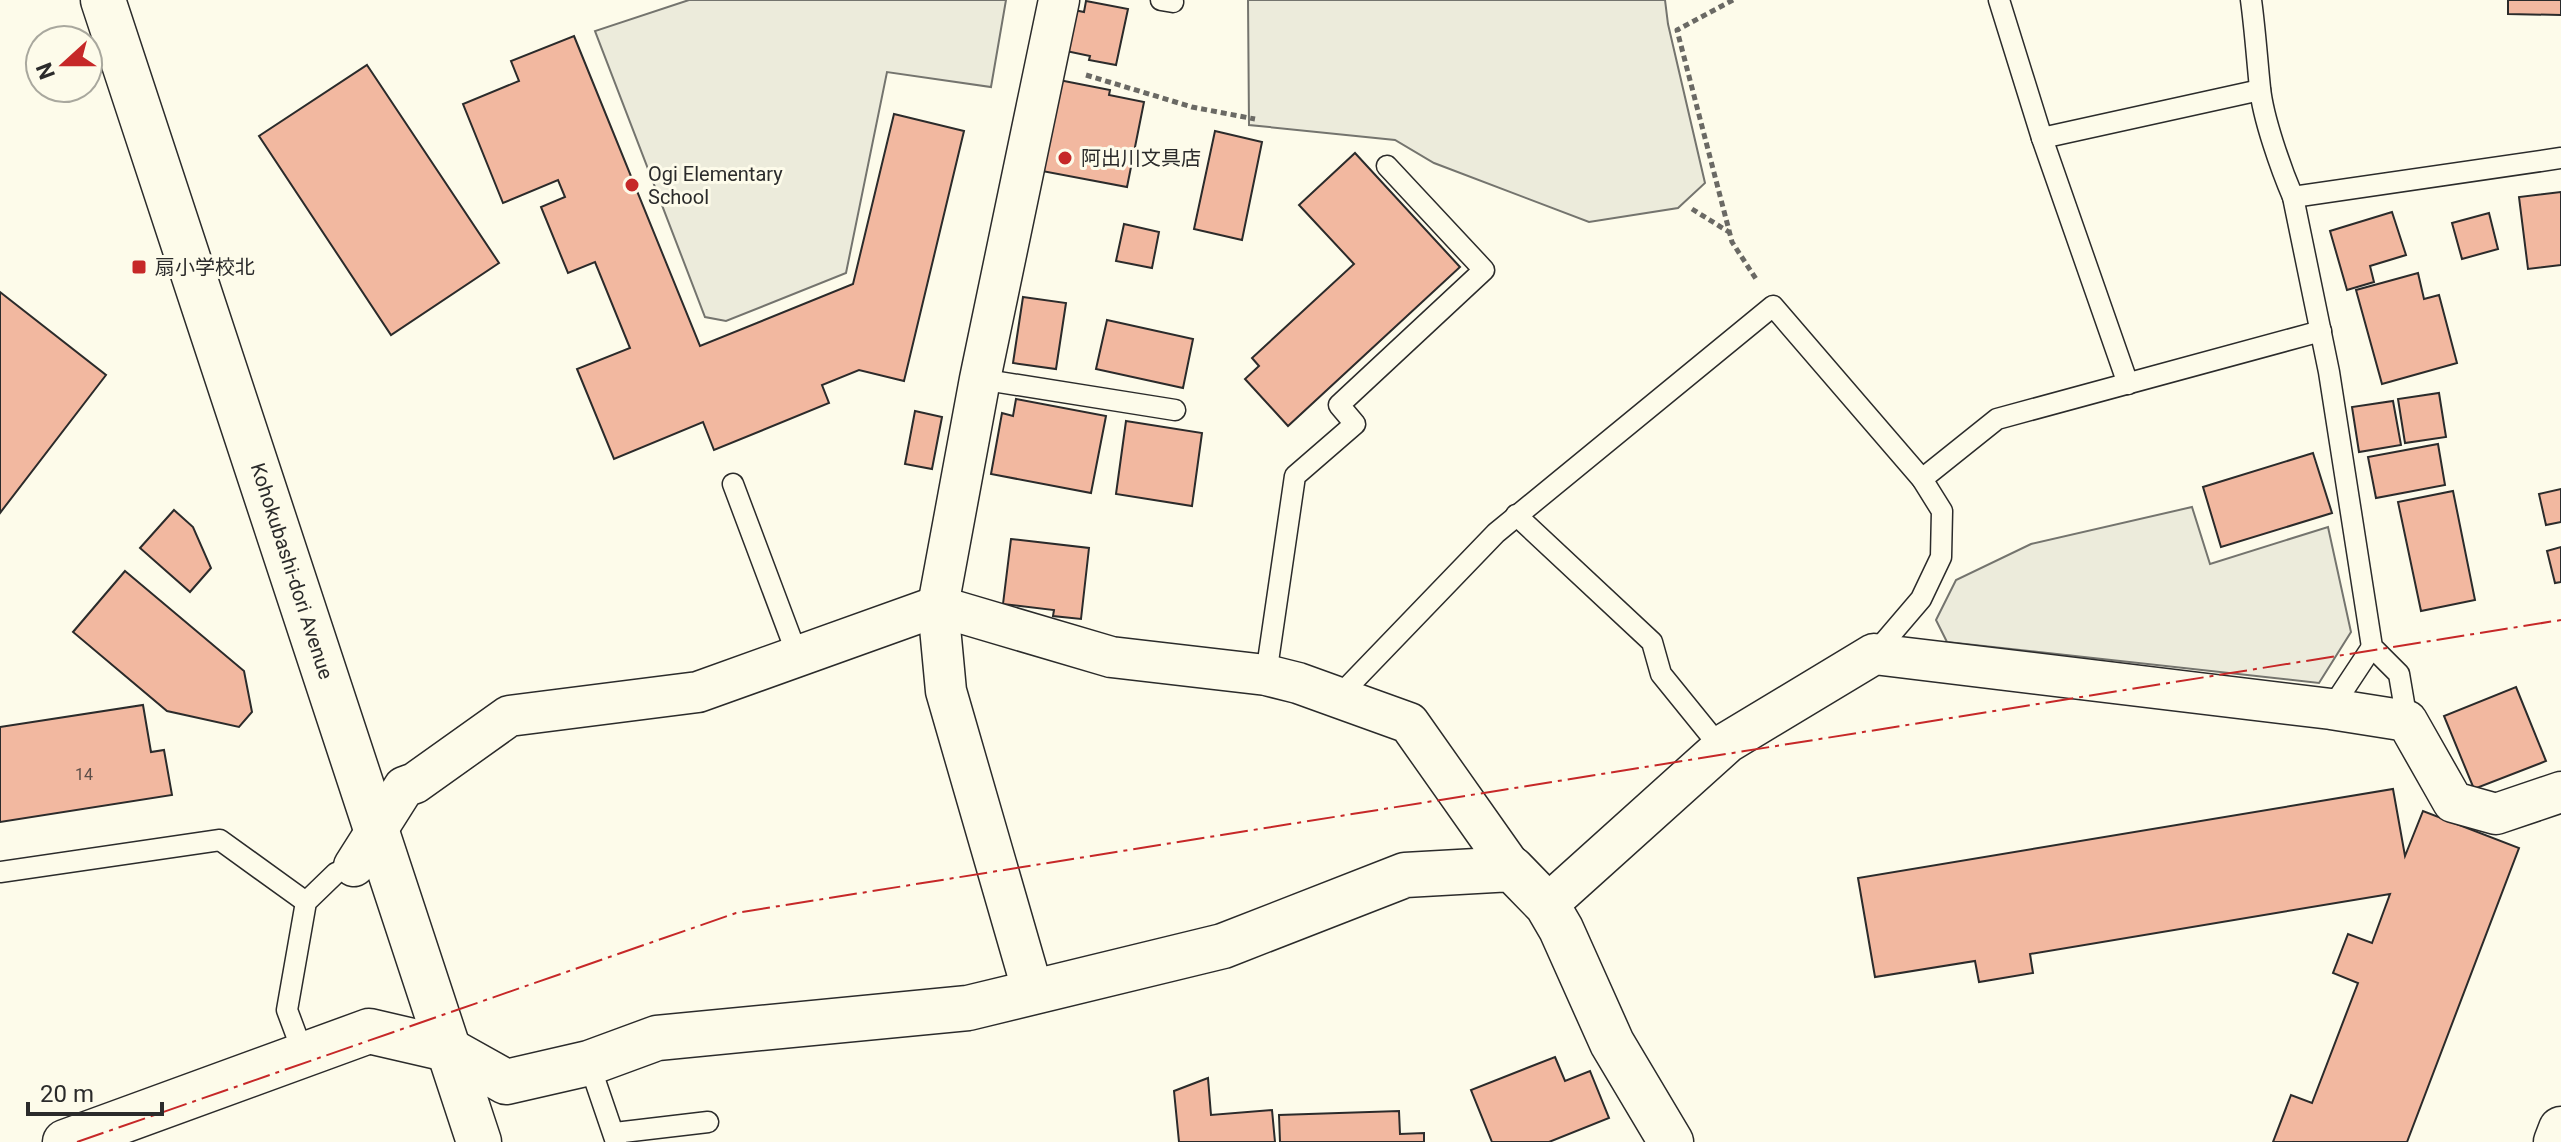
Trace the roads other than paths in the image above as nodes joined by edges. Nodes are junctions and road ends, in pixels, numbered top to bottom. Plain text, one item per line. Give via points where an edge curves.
1 (103, 0) edge
2 (1059, 0) edge
3 (1999, 0) edge
4 (2251, 0) edge
5 (2260, 90) junction
6 (2042, 138) junction
7 (2561, 158) edge
8 (1387, 166) dead end
9 (2293, 197) junction
10 (2321, 331) junction
11 (980, 379) junction
12 (2128, 384) junction
13 (1175, 410) dead end
14 (1922, 479) junction
15 (733, 484) dead end
16 (1516, 515) junction
17 (938, 606) junction
18 (2372, 647) junction
19 (1874, 654) junction
20 (798, 657) junction
21 (1266, 675) junction
22 (1339, 696) junction
23 (2331, 709) junction
24 (2407, 721) junction
25 (1721, 748) junction
26 (2561, 792) edge
27 (365, 849) junction
28 (1512, 869) junction
29 (0, 872) edge
30 (306, 902) junction
31 (1547, 905) junction
32 (1033, 992) junction
33 (447, 1049) junction
34 (303, 1053) junction
35 (589, 1063) junction
36 (708, 1122) dead end
37 (2561, 1129) edge
38 (615, 1137) edge
39 (65, 1142) edge
40 (479, 1142) edge
41 (1671, 1142) edge
42 (2556, 1142) edge

1 - 27 street, Kohokubashi-dori Avenue
2 - 11 street
3 - 6 lane
4 - 5 lane
5 - 6 lane
5 - 9 lane
6 - 12 lane
7 - 9 lane
8 - 21 lane via 1484,270 1339,405 1355,424 1295,476
9 - 10 lane
10 - 12 lane
10 - 18 lane
11 - 13 lane
11 - 17 street
12 - 14 lane via 1997,419
14 - 16 lane via 1773,306
14 - 19 lane via 1942,511 1941,557 1921,599
15 - 20 lane
16 - 22 lane
16 - 25 lane via 1652,642 1661,674
17 - 20 street
17 - 21 street via 1111,657
17 - 32 street via 946,691
18 - 23 lane
18 - 24 lane via 2399,674
19 - 23 street
19 - 25 street
20 - 27 street via 698,692 509,716 404,787
21 - 22 street
22 - 28 street via 1409,723
23 - 24 street
24 - 26 street via 2453,802 2496,814
25 - 31 street
27 - 30 lane
27 - 33 street, Kohokubashi-dori Avenue
28 - 31 street
28 - 32 street via 1405,875 1223,946
29 - 30 lane via 220,840
30 - 34 lane via 287,1010
31 - 41 street via 1612,1043
32 - 35 street via 968,1008 657,1038
33 - 34 street via 369,1031
33 - 35 street via 506,1082
33 - 40 street, Kohokubashi-dori Avenue
34 - 39 street
35 - 38 lane
36 - 38 lane
37 - 42 street

